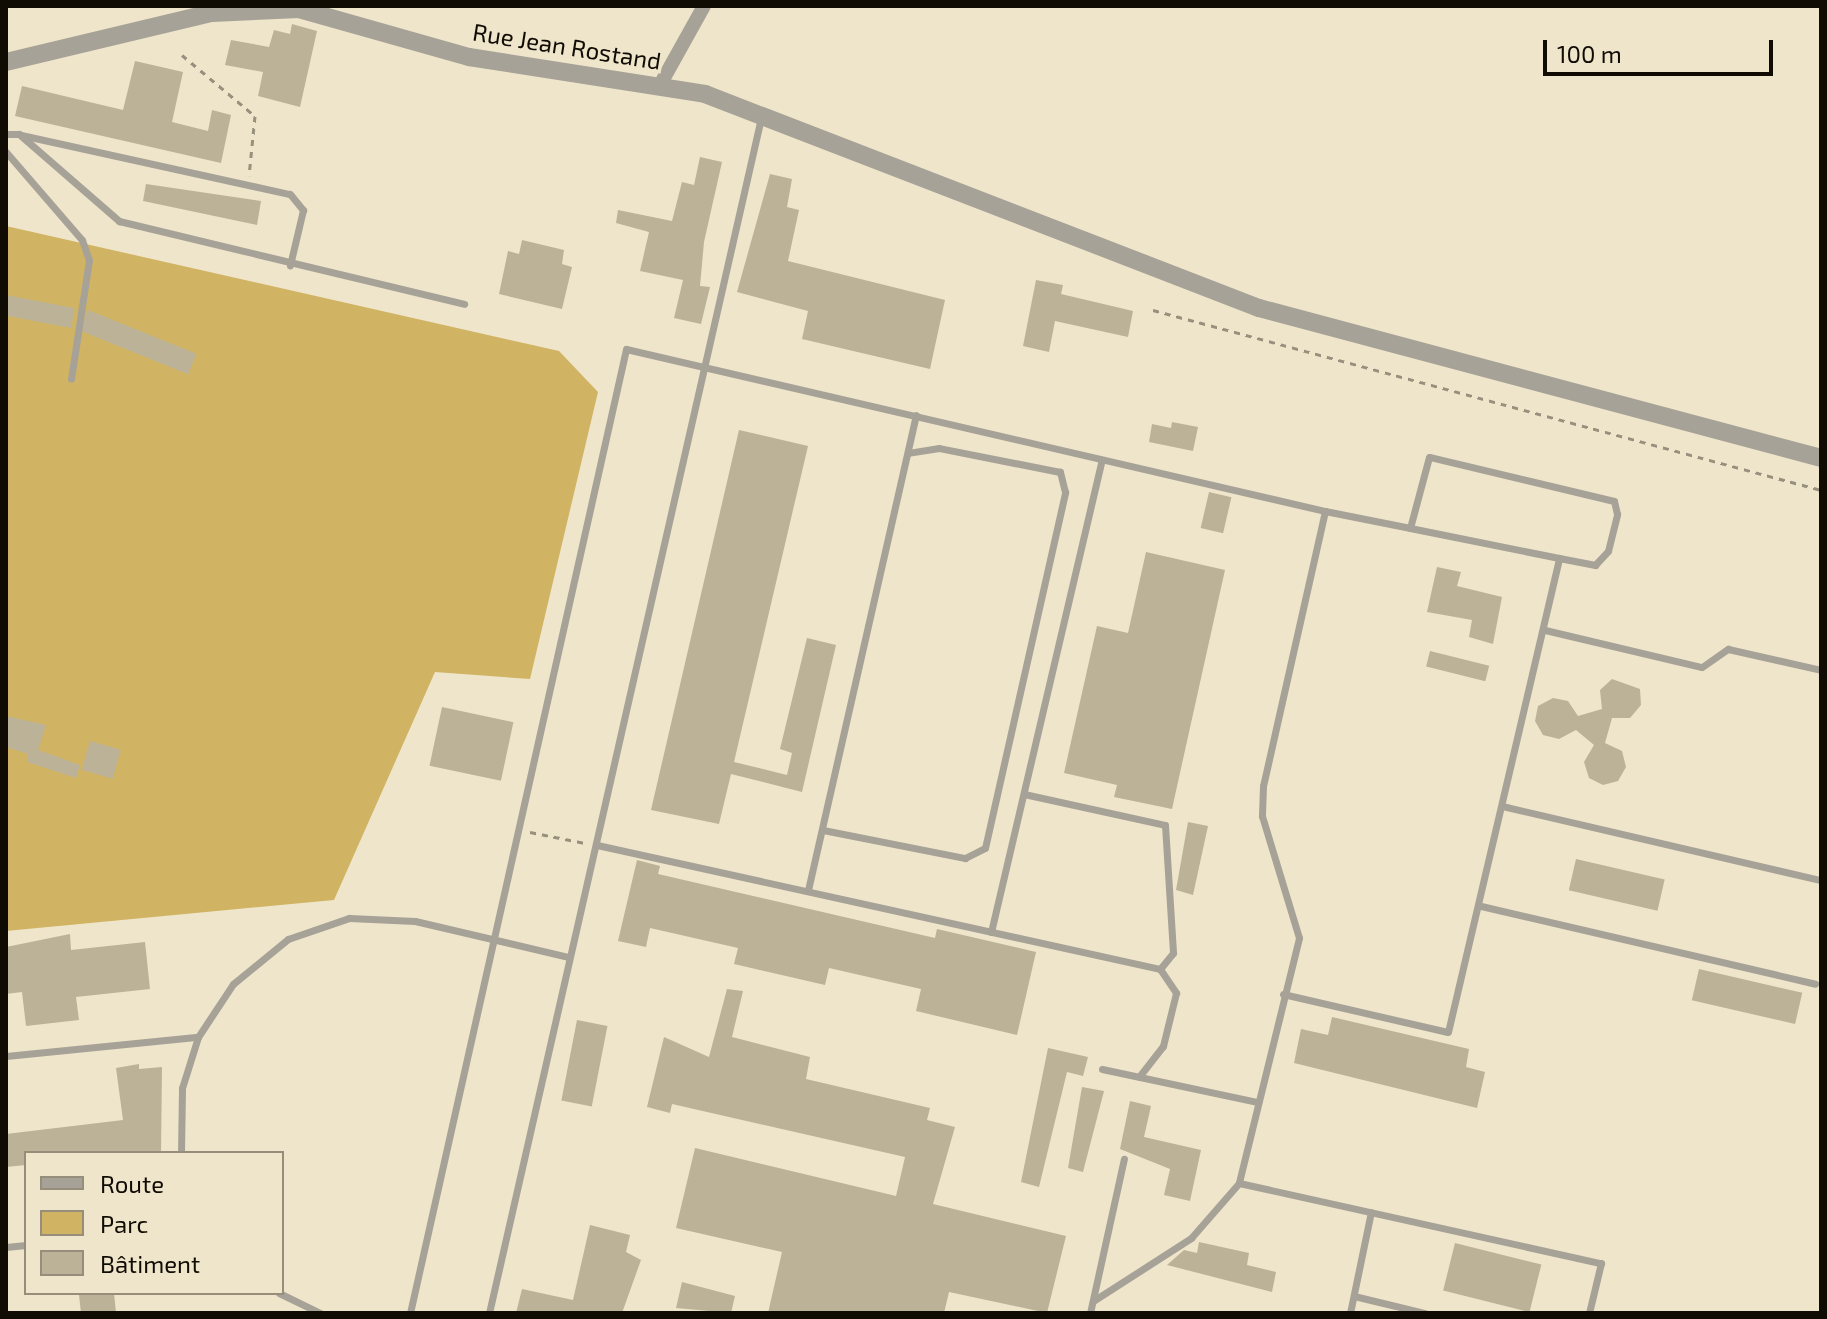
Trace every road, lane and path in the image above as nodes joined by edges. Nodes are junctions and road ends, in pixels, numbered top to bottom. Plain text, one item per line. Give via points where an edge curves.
1 (704, 6) edge
2 (182, 55) dead end
3 (6, 62) edge
4 (660, 85) junction
5 (763, 113) junction
6 (6, 134) edge
7 (19, 134) junction
8 (6, 152) edge
9 (248, 184) junction
10 (290, 265) junction
11 (464, 304) dead end
12 (1153, 310) dead end
13 (700, 367) junction
14 (71, 379) dead end
15 (916, 415) junction
16 (908, 453) junction
17 (1821, 458) edge
18 (1102, 460) junction
19 (1821, 490) edge
20 (1325, 511) junction
21 (1410, 528) junction
22 (1559, 558) junction
23 (1545, 630) junction
24 (1821, 670) edge
25 (1024, 794) junction
26 (1502, 806) junction
27 (518, 830) junction
28 (823, 830) junction
29 (597, 845) junction
30 (1821, 880) edge
31 (808, 890) junction
32 (1481, 906) junction
33 (991, 932) junction
34 (492, 941) junction
35 (569, 957) junction
36 (1160, 969) junction
37 (1815, 984) dead end
38 (1283, 994) junction
39 (198, 1037) junction
40 (6, 1056) edge
41 (1102, 1069) dead end
42 (1139, 1077) junction
43 (1257, 1102) junction
44 (181, 1151) edge
45 (1124, 1159) dead end
46 (1239, 1183) junction
47 (1371, 1212) junction
48 (283, 1295) edge
49 (1354, 1296) junction
50 (1093, 1301) junction
51 (320, 1313) edge
52 (410, 1313) edge
53 (489, 1313) edge
54 (1090, 1313) edge
55 (1350, 1313) edge
56 (1425, 1313) edge
57 (1589, 1313) edge

1 - 4 street
2 - 9 path via 255,116
3 - 4 street, Rue Jean Rostand via 212,13 267,8 331,15 469,57
4 - 5 street, Rue Jean Rostand
5 - 13 lane
5 - 17 street, Rue Jean Rostand via 1259,308
6 - 7 lane
7 - 9 lane
7 - 10 lane via 119,221
8 - 14 lane via 82,240 89,260
9 - 10 lane via 301,201
10 - 11 lane
12 - 19 path
13 - 15 lane
13 - 27 lane via 626,349
13 - 29 lane
15 - 16 lane
15 - 18 lane
16 - 28 lane
16 - 28 lane via 939,448 1060,472 1065,492 985,848 965,858
18 - 20 lane
18 - 25 lane
20 - 21 lane
20 - 38 lane via 1263,786 1262,816 1299,938
21 - 22 lane
21 - 22 lane via 1429,457 1614,501 1608,551 1595,565
22 - 23 lane
23 - 24 lane via 1702,667 1728,649
23 - 26 lane
25 - 33 lane
25 - 36 lane via 1165,825 1173,953
26 - 30 lane
26 - 32 lane
27 - 29 path
27 - 34 lane
28 - 31 lane
29 - 31 lane
29 - 35 lane
31 - 33 lane
32 - 37 lane
32 - 38 lane via 1448,1032
33 - 36 lane
34 - 35 lane
34 - 39 lane via 415,921 349,918 288,939 233,984
34 - 52 lane
35 - 53 lane
36 - 42 lane via 1176,993 1163,1046
38 - 43 lane
39 - 40 lane
39 - 44 lane via 182,1088
41 - 42 lane
42 - 43 lane
43 - 46 lane
45 - 50 lane
46 - 47 lane
46 - 50 lane via 1191,1238
47 - 49 lane
47 - 57 lane via 1601,1263
48 - 51 lane
49 - 55 lane
49 - 56 lane
50 - 54 lane

